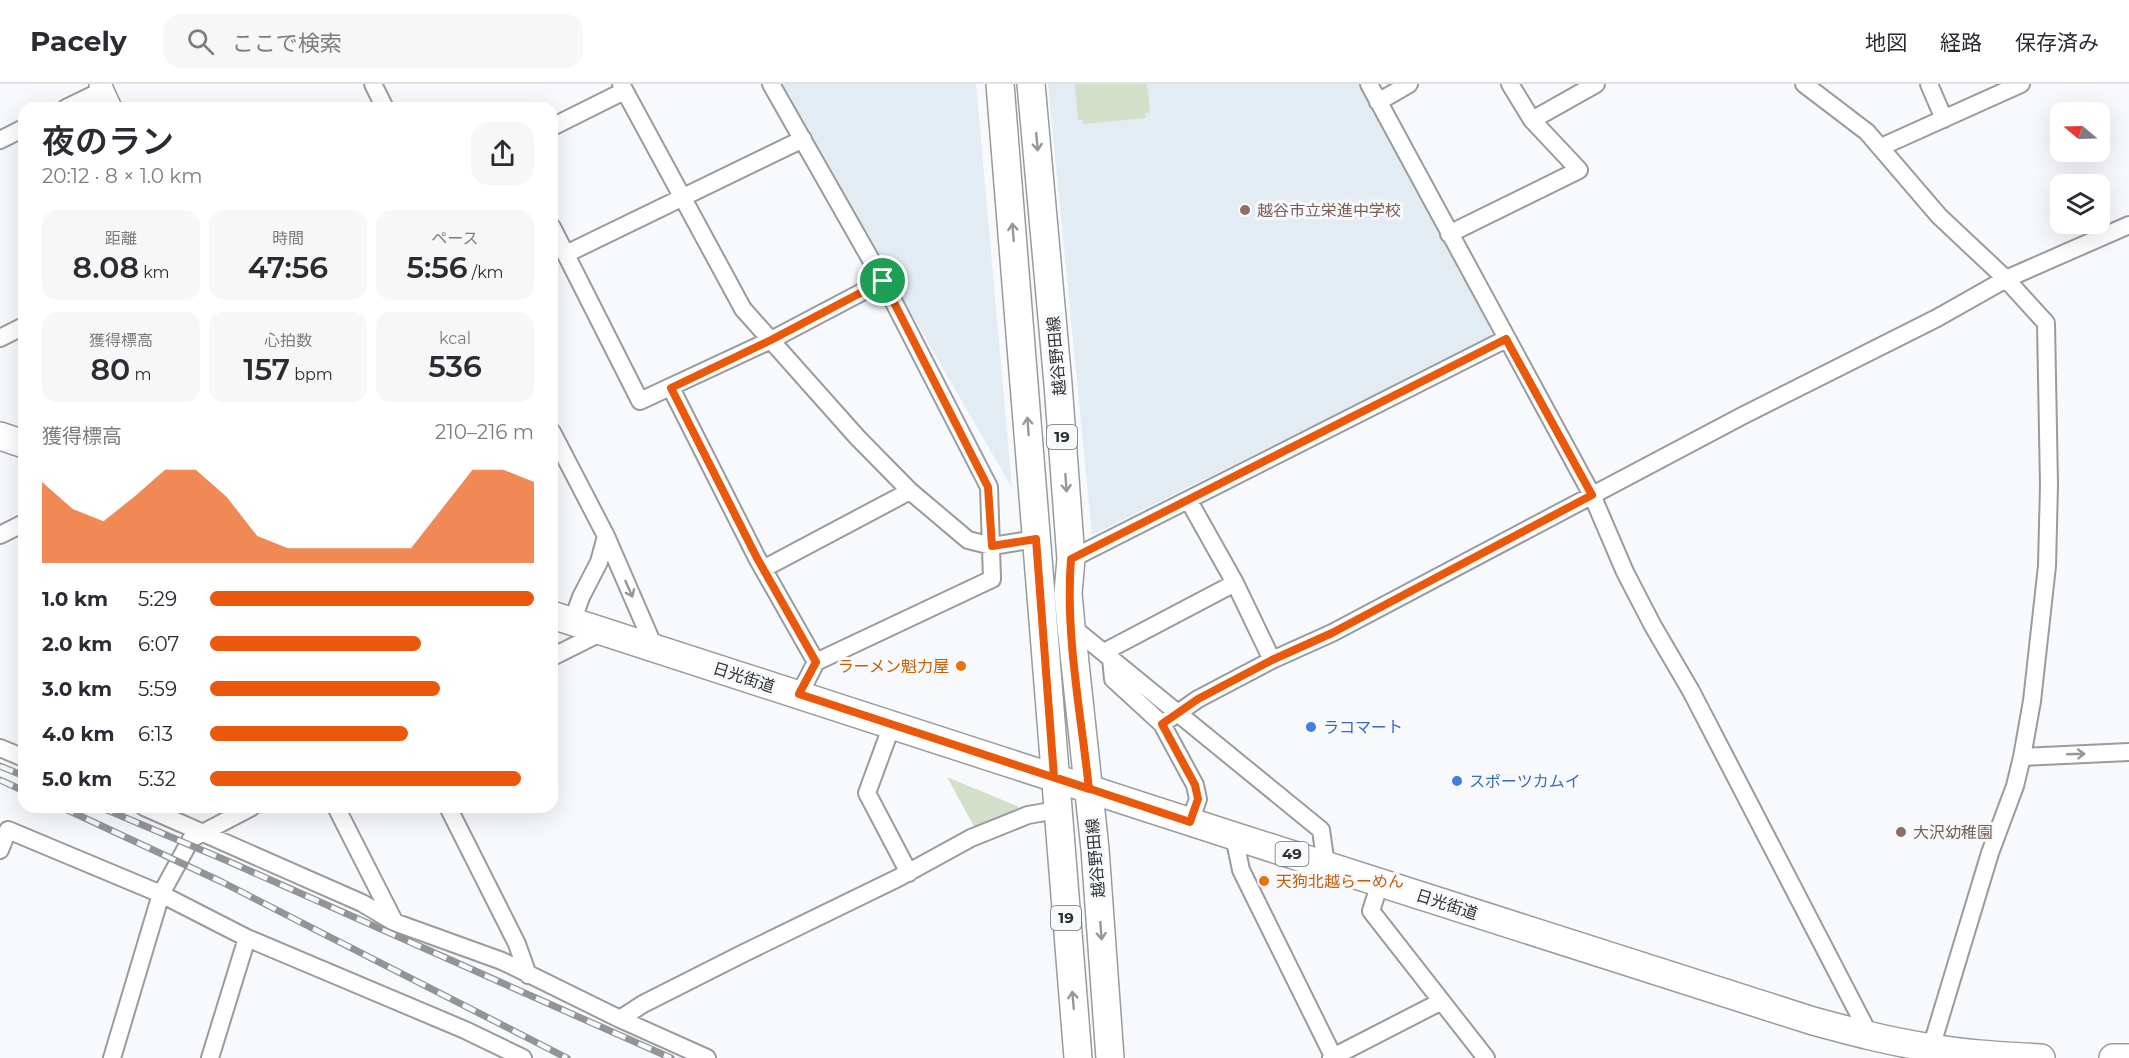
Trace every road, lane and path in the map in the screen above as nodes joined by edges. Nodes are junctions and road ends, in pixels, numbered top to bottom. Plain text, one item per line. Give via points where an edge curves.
1 (373, 84) edge
2 (771, 84) edge
3 (1000, 84) edge
4 (1031, 84) edge
5 (1369, 84) edge
6 (1409, 84) edge
7 (1510, 84) edge
8 (1596, 84) edge
9 (1804, 84) edge
10 (1929, 84) edge
11 (2021, 84) edge
12 (622, 87) edge
13 (1995, 89) edge
14 (104, 94) edge
15 (82, 102) edge
16 (382, 102) edge
17 (1378, 102) junction
18 (1944, 119) junction
19 (1532, 120) junction
20 (558, 124) edge
21 (18, 131) edge
22 (803, 139) junction
23 (0, 140) edge
24 (1881, 147) junction
25 (683, 198) junction
26 (2129, 225) edge
27 (1449, 234) junction
28 (558, 239) edge
29 (566, 254) junction
30 (2006, 279) junction
31 (883, 281) junction
32 (18, 329) edge
33 (0, 338) edge
34 (1506, 339) junction
35 (771, 340) junction
36 (671, 388) junction
37 (0, 436) edge
38 (18, 442) edge
39 (558, 444) edge
40 (910, 491) junction
41 (1592, 495) junction
42 (1189, 501) junction
43 (18, 526) edge
44 (0, 535) edge
45 (606, 536) junction
46 (1036, 539) junction
47 (992, 546) junction
48 (1071, 559) junction
49 (763, 569) junction
50 (1235, 583) junction
51 (562, 618) edge
52 (1071, 626) junction
53 (602, 632) junction
54 (655, 649) junction
55 (558, 654) edge
56 (1108, 655) junction
57 (1272, 660) junction
58 (816, 662) junction
59 (799, 694) junction
60 (1178, 715) junction
61 (1162, 724) junction
62 (892, 725) junction
63 (0, 748) edge
64 (2129, 752) edge
65 (18, 756) edge
66 (2022, 757) junction
67 (1054, 777) junction
68 (1089, 789) junction
69 (1057, 810) junction
70 (158, 813) edge
71 (240, 813) edge
72 (339, 813) edge
73 (451, 813) edge
74 (1190, 822) junction
75 (202, 831) junction
76 (1234, 836) junction
77 (0, 850) edge
78 (1326, 865) junction
79 (909, 873) junction
80 (1380, 883) junction
81 (161, 894) junction
82 (394, 922) junction
83 (247, 938) junction
84 (528, 975) junction
85 (1440, 1002) junction
86 (620, 1019) junction
87 (1870, 1036) junction
88 (1925, 1051) edge
89 (112, 1058) edge
90 (210, 1058) edge
91 (523, 1058) edge
92 (707, 1058) edge
93 (1078, 1058) edge
94 (1110, 1058) edge
95 (1333, 1058) edge
96 (1486, 1058) edge
97 (2041, 1058) edge
98 (2113, 1058) edge
99 (2129, 1058) edge

1 - 16 street
2 - 22 street
46 -> 3 main road, 越谷野田線 / 19
4 -> 48 main road, 越谷野田線 / 19
5 - 17 street
6 - 17 street
7 - 19 street
8 - 19 street
9 - 24 street
10 - 18 street
11 - 13 street
12 - 20 street
12 - 25 street
13 - 18 street
14 - 15 street
17 - 27 street
18 - 24 street
19 - 27 street via 1579,170
21 - 23 street
22 - 25 street
22 - 31 street
24 - 30 street via 1939,216
25 - 29 street
25 - 35 street via 743,309
26 - 30 street
27 - 34 street
28 - 29 street
29 - 36 street via 640,401
30 - 41 street
30 - 66 street via 2046,322 2047,334 2047,566
31 - 35 street
31 - 47 street via 988,487
32 - 33 street
34 - 41 street
34 - 42 street
35 - 36 street
35 - 40 street
36 - 49 street
37 - 38 main road
39 - 45 street
40 - 47 street via 968,540
40 - 49 street
41 - 57 street via 1332,633
41 - 87 street via 1625,572
42 - 48 street
42 - 50 street
43 - 44 street
45 - 51 street via 599,562 580,597
45 -> 54 street
46 - 47 street
46 - 67 main road, 越谷野田線 / 19
47 - 58 street via 992,579
48 - 52 main road, 越谷野田線 / 19
49 - 58 street
50 - 56 street
50 - 57 street
51 - 53 main road, 日光街道 / 49
52 - 56 street
52 - 68 main road, 越谷野田線 / 19
53 - 54 main road, 日光街道 / 49
53 - 55 street
54 - 59 main road, 日光街道 / 49
56 - 60 street
56 - 61 street via 1113,679
57 - 60 street via 1198,699
58 - 59 street
59 - 62 main road, 日光街道 / 49
60 - 61 street
60 - 78 street via 1321,830
61 - 74 street via 1195,785 1198,799
62 - 67 main road, 日光街道 / 49
62 - 79 street via 867,793
63 - 65 street
66 -> 64 street
66 - 88 street
67 - 68 main road, 日光街道 / 49
67 - 69 main road, 越谷野田線 / 19
68 - 74 main road, 日光街道 / 49
68 -> 94 main road, 越谷野田線 / 19
69 - 79 street via 1028,815 971,838
93 -> 69 main road, 越谷野田線 / 19
70 - 75 street
71 - 75 street
72 - 82 street
73 - 84 street via 518,944
74 - 76 main road, 日光街道 / 49
75 - 81 street via 190,839
75 - 82 street via 362,903
76 - 78 main road, 日光街道 / 49
76 - 95 street via 1240,870
77 - 81 street via 8,830
78 - 80 main road, 日光街道 / 49
79 - 86 street via 643,1004
80 - 85 street via 1371,911
80 - 87 main road, 日光街道 / 49 via 1769,1008
81 - 83 street
81 - 89 street
82 - 84 street
83 - 90 street
83 - 91 street
84 - 86 street
85 - 95 street
85 - 96 street
86 - 92 street
87 - 88 main road, 日光街道 / 49
88 - 97 main road, 日光街道 / 49
98 - 99 main road

